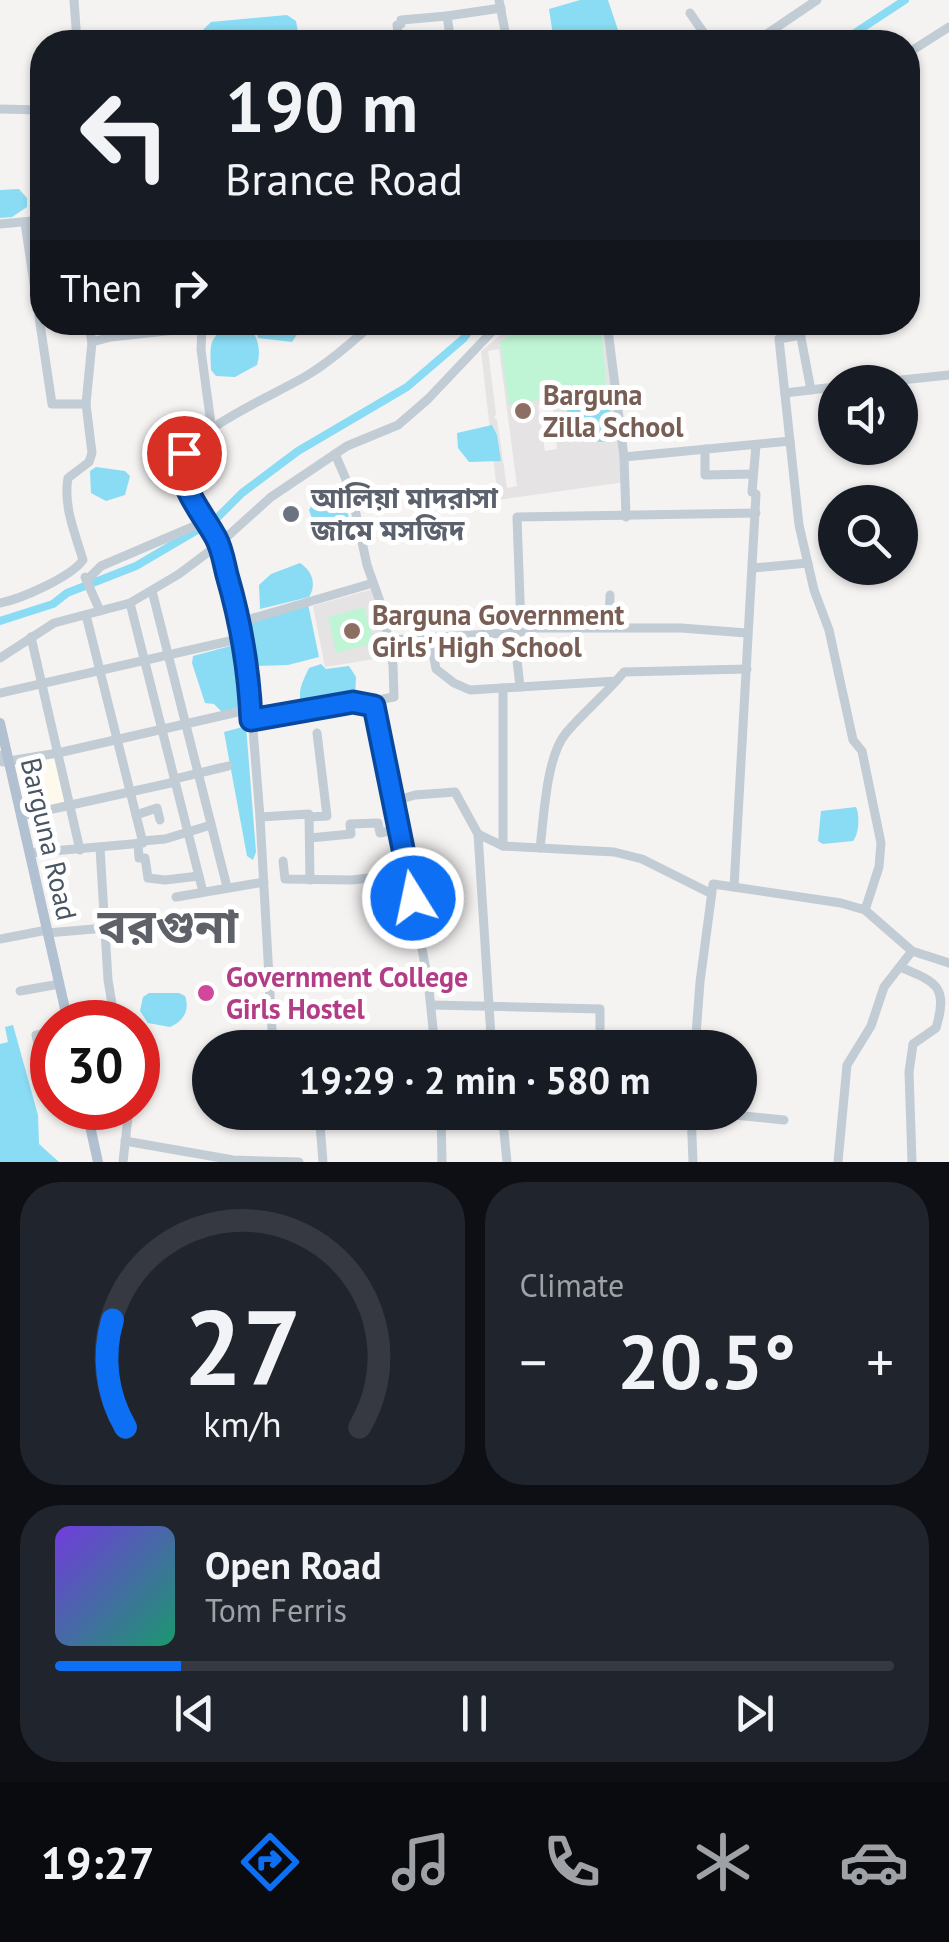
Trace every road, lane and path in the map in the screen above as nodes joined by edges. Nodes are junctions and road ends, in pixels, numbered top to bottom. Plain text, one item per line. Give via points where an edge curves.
1 (74, 0) edge
2 (816, 0) edge
3 (500, 4) edge
4 (690, 13) dead end
5 (448, 16) junction
6 (949, 27) edge
7 (77, 30) edge
8 (397, 30) edge
9 (450, 30) edge
10 (504, 30) edge
11 (702, 30) edge
12 (772, 30) edge
13 (920, 45) edge
14 (0, 109) edge
15 (30, 110) edge
16 (30, 222) edge
17 (25, 223) junction
18 (0, 224) edge
19 (30, 257) edge
20 (42, 335) edge
21 (91, 335) edge
22 (129, 335) edge
23 (202, 335) edge
24 (358, 335) edge
25 (489, 335) edge
26 (609, 335) edge
27 (801, 335) joint
28 (92, 342) junction
29 (949, 375) edge
30 (918, 378) edge
31 (818, 389) edge
32 (810, 390) junction
33 (785, 393) junction
34 (86, 404) junction
35 (212, 431) junction
36 (790, 441) junction
37 (756, 446) junction
38 (705, 449) junction
39 (335, 454) junction
40 (624, 457) junction
41 (754, 474) junction
42 (756, 512) junction
43 (626, 516) junction
44 (204, 522) junction
45 (217, 541) junction
46 (808, 563) junction
47 (80, 566) junction
48 (753, 568) junction
49 (87, 580) junction
50 (373, 583) junction
51 (152, 592) junction
52 (610, 595) dead end
53 (0, 603) edge
54 (130, 603) junction
55 (98, 607) junction
56 (86, 615) junction
57 (240, 622) junction
58 (608, 627) junction
59 (517, 630) junction
60 (747, 633) junction
61 (31, 637) junction
62 (430, 637) junction
63 (243, 638) junction
64 (390, 640) junction
65 (166, 655) junction
66 (0, 658) edge
67 (145, 661) junction
68 (100, 670) junction
69 (747, 670) junction
70 (616, 682) junction
71 (44, 684) junction
72 (520, 686) junction
73 (503, 688) junction
74 (0, 693) edge
75 (374, 706) junction
76 (251, 714) junction
77 (0, 723) edge
78 (186, 724) junction
79 (162, 730) junction
80 (317, 733) dead end
81 (118, 740) junction
82 (58, 753) junction
83 (3, 756) edge
84 (228, 766) dead end
85 (198, 773) junction
86 (175, 780) junction
87 (131, 792) junction
88 (394, 801) junction
89 (70, 804) junction
90 (136, 815) junction
91 (21, 816) junction
92 (260, 817) junction
93 (309, 817) junction
94 (160, 820) dead end
95 (211, 825) junction
96 (400, 829) junction
97 (188, 831) junction
98 (478, 834) junction
99 (310, 838) junction
100 (140, 842) junction
101 (503, 846) junction
102 (100, 848) junction
103 (540, 848) junction
104 (80, 850) junction
105 (30, 853) junction
106 (283, 862) dead end
107 (409, 873) junction
108 (284, 875) junction
109 (199, 876) junction
110 (264, 877) junction
111 (310, 880) junction
112 (227, 887) junction
113 (734, 887) junction
114 (203, 892) junction
115 (710, 893) junction
116 (176, 897) dead end
117 (865, 910) junction
118 (105, 928) junction
119 (44, 932) junction
120 (0, 939) edge
121 (912, 951) junction
122 (949, 964) edge
123 (900, 967) junction
124 (54, 985) junction
125 (20, 991) dead end
126 (59, 1000) edge
127 (61, 1000) edge
128 (113, 1000) edge
129 (430, 1005) junction
130 (490, 1005) junction
131 (272, 1030) edge
132 (433, 1030) edge
133 (489, 1030) edge
134 (600, 1030) edge
135 (697, 1030) edge
136 (757, 1117) edge
137 (784, 1120) dead end
138 (88, 1130) edge
139 (126, 1130) edge
140 (320, 1130) edge
141 (441, 1130) edge
142 (504, 1130) edge
143 (692, 1130) edge
144 (125, 1141) junction
145 (96, 1162) edge
146 (122, 1162) edge
147 (300, 1162) edge
148 (323, 1162) edge
149 (442, 1162) edge
150 (507, 1162) edge
151 (693, 1162) edge
152 (838, 1162) edge
153 (912, 1162) edge

1 - 7 street
2 - 12 street
3 - 5 street
3 - 10 street
4 - 11 street
5 - 8 street via 400,20
5 - 9 street
6 - 13 street
14 - 15 street
16 - 17 street
17 - 18 street
17 - 19 street
20 - 34 street via 52,404
21 - 28 street
22 - 28 street
23 - 35 street
24 - 35 street via 308,374
25 - 39 street via 398,424
26 - 40 street
27 - 32 street
27 - 33 street via 779,339
28 - 34 street
29 - 30 street
31 - 32 street
32 - 33 street
33 - 36 street
34 - 47 street via 92,453 66,487
35 - 44 street via 182,460
36 - 37 street
36 - 46 street
37 - 38 street
37 - 41 street
38 - 40 street
38 - 41 street via 705,475
39 - 45 street
39 - 50 street
40 - 43 street
41 - 42 street
42 - 43 street
42 - 48 street
43 - 59 street via 517,516
44 - 45 street
44 - 49 street via 101,566
45 - 51 street
45 - 57 street
46 - 48 street
46 - 117 street via 881,842
47 - 49 street
47 - 53 street
48 - 60 street
49 - 55 street
50 - 57 street
50 - 64 street
51 - 54 street
51 - 65 street
52 - 58 street
54 - 55 street
54 - 67 street
55 - 56 street
56 - 61 street
56 - 68 street
57 - 63 street
58 - 59 street
58 - 60 street
59 - 62 street
59 - 72 street
60 - 69 street
61 - 66 street
61 - 71 street
62 - 64 street
62 - 73 street via 436,669 454,684
63 - 65 street
63 - 76 street
64 - 75 street via 394,696
65 - 67 street
65 - 78 street
67 - 68 street
67 - 79 street
68 - 71 street
68 - 81 street
69 - 70 street via 624,672
69 - 113 street
70 - 72 street
70 - 103 street via 564,734 551,771
71 - 74 street
71 - 82 street
72 - 73 street
73 - 101 street
75 - 76 street via 353,702
75 - 88 street
76 - 78 street
76 - 92 street
77 - 83 main road, Barguna Road
78 - 79 street
78 - 85 street
79 - 81 street
79 - 86 street
80 - 93 street via 327,816
81 - 82 street
81 - 87 street
82 - 83 street
82 - 89 street
83 - 91 main road, Barguna Road
83 - 119 main road, Barguna Road
84 - 85 street
85 - 86 street
85 - 95 street
86 - 87 street
86 - 97 street
87 - 89 street
87 - 90 street
88 - 96 street
88 - 98 street via 455,792
89 - 91 street
89 - 104 street
90 - 94 street via 157,808
90 - 100 street
91 - 105 main road, Barguna Road
92 - 93 street
92 - 110 street
93 - 99 street
95 - 97 street
95 - 112 street
96 - 99 street via 380,833 378,822 350,824 351,834
96 - 107 street
97 - 100 street
97 - 109 street
98 - 101 street
98 - 130 street
99 - 111 street
100 - 102 street
100 - 109 street via 148,878
101 - 103 street
102 - 104 street
102 - 118 street
103 - 115 street via 642,859
104 - 105 street
105 - 119 main road, Barguna Road
106 - 108 street
107 - 111 street
107 - 129 street
108 - 110 street
108 - 111 street
109 - 114 street
110 - 112 street
110 - 131 street
112 - 114 street
113 - 115 street via 713,884
113 - 117 street
114 - 116 street
115 - 135 street
117 - 121 street
118 - 119 street
118 - 128 street
119 - 120 street
119 - 124 main road, Barguna Road
119 - 127 main road, Barguna Road
121 - 122 street
121 - 123 street
123 - 152 street via 848,1064
123 - 153 street via 943,993 936,1028 913,1044
124 - 125 street
124 - 126 main road, Barguna Road
129 - 130 street
129 - 132 street
130 - 133 street
130 - 134 street via 600,1010
136 - 137 street
138 - 145 main road
139 - 144 street
140 - 148 street
141 - 149 street
142 - 150 street
143 - 151 street
144 - 146 street
144 - 147 street via 233,1160

